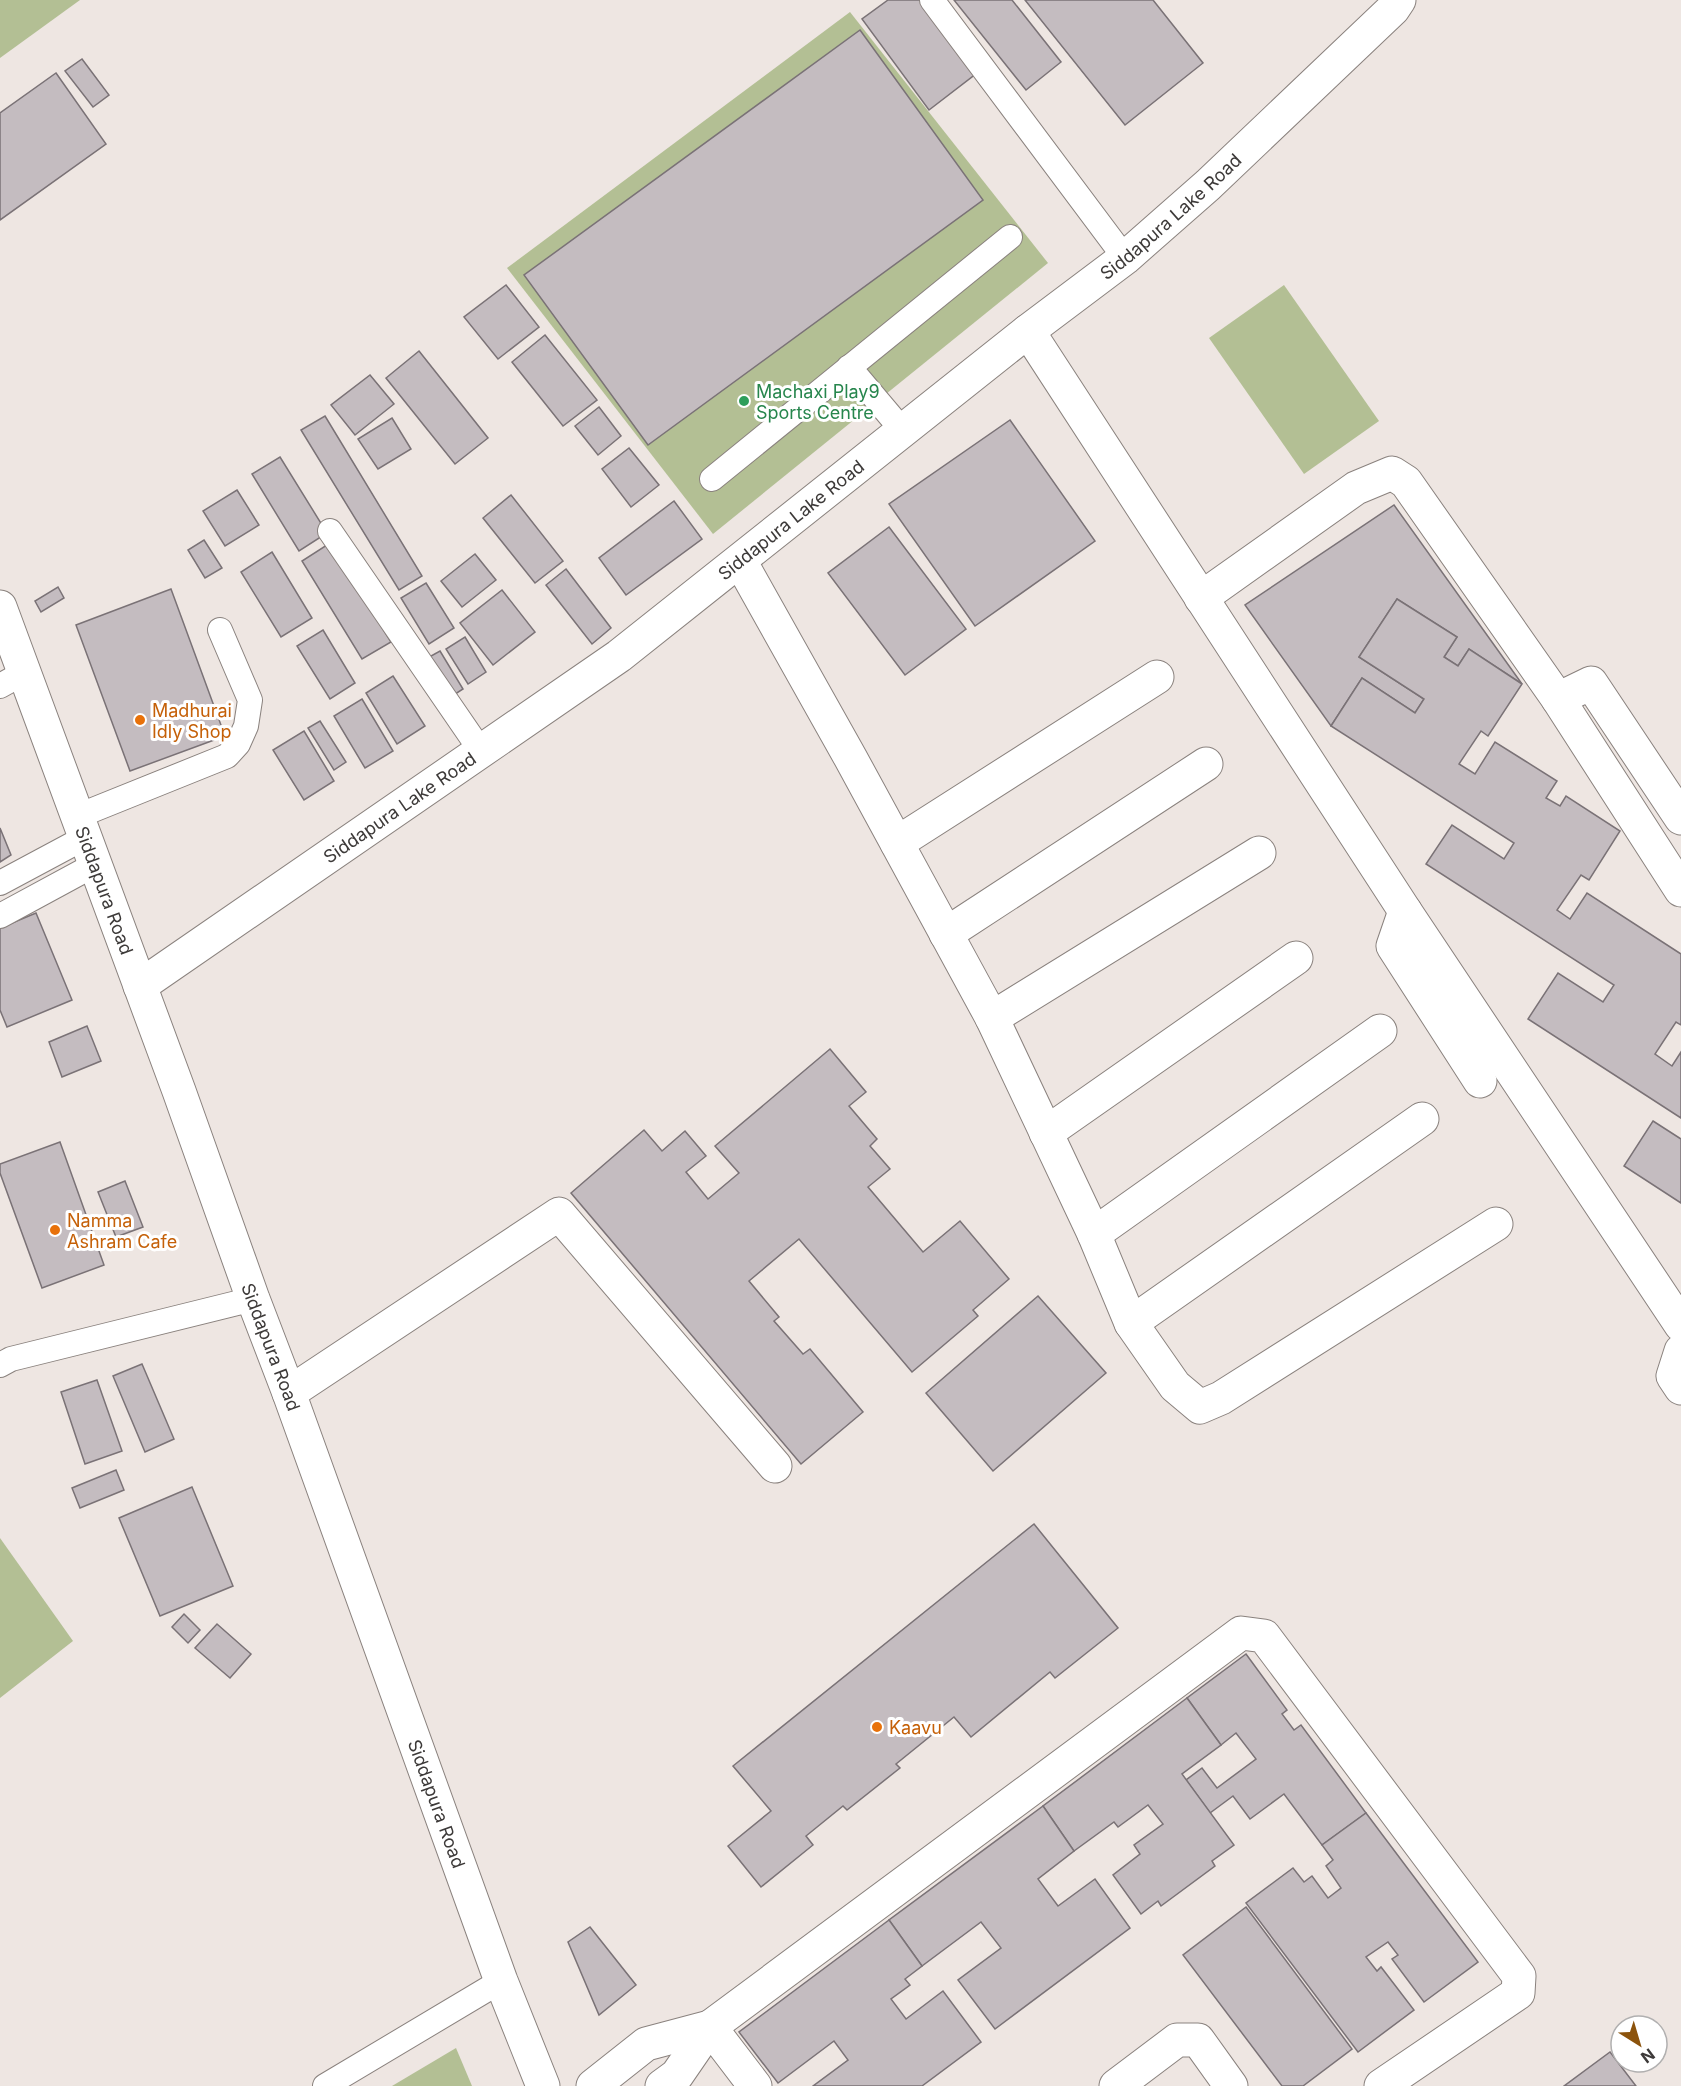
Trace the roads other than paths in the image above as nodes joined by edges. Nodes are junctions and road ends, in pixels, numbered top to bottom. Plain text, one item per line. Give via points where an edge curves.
1 (932, 0) edge
2 (1399, 0) edge
3 (1010, 237) dead end
4 (1125, 258) junction
5 (1028, 331) junction
6 (849, 367) junction
7 (903, 431) junction
8 (712, 479) dead end
9 (330, 531) dead end
10 (740, 561) junction
11 (1201, 598) junction
12 (0, 607) edge
13 (220, 630) dead end
14 (1157, 677) dead end
15 (13, 679) edge
16 (1558, 699) junction
17 (481, 751) junction
18 (1206, 764) dead end
19 (1681, 818) edge
20 (86, 839) junction
21 (897, 843) junction
22 (1259, 853) dead end
23 (0, 883) edge
24 (1681, 890) edge
25 (1405, 911) junction
26 (0, 916) edge
27 (946, 934) junction
28 (1296, 958) dead end
29 (140, 987) junction
30 (992, 1018) junction
31 (1380, 1030) dead end
32 (1480, 1081) dead end
33 (1422, 1119) dead end
34 (1046, 1133) junction
35 (1496, 1224) dead end
36 (1094, 1234) junction
37 (253, 1299) junction
38 (1131, 1323) junction
39 (1681, 1325) edge
40 (1681, 1351) edge
41 (0, 1365) edge
42 (1681, 1388) edge
43 (289, 1393) junction
44 (775, 1466) dead end
45 (501, 1981) junction
46 (710, 2027) junction
47 (325, 2086) edge
48 (543, 2086) edge
49 (593, 2086) edge
50 (662, 2086) edge
51 (755, 2086) edge
52 (1116, 2086) edge
53 (1230, 2086) edge
54 (1381, 2086) edge

1 - 4 lane
2 - 4 street, Siddapura Lake Road via 1208,185
3 - 6 lane
4 - 5 street, Siddapura Lake Road
5 - 7 street, Siddapura Lake Road
5 - 11 street
6 - 7 lane
6 - 8 lane
7 - 10 street, Siddapura Lake Road
9 - 17 lane
10 - 17 street, Siddapura Lake Road via 619,656
10 - 21 street
11 - 16 street via 1356,488 1392,473 1406,482
11 - 25 street
12 - 15 street, Siddapura Road
13 - 20 lane via 250,700 238,744 226,756
14 - 21 street
15 - 20 street, Siddapura Road
16 - 19 street via 1591,683
16 - 24 street
17 - 29 street, Siddapura Lake Road
18 - 27 street
20 - 23 lane
20 - 26 lane
20 - 29 street, Siddapura Road
21 - 27 street
22 - 30 street
25 - 32 street via 1393,946
25 - 39 street
27 - 30 street
28 - 34 street
29 - 37 street, Siddapura Road
30 - 34 street
31 - 36 street
33 - 38 street
34 - 36 street
35 - 38 street via 1221,1398 1200,1407 1175,1386
36 - 38 street
37 - 41 lane via 11,1359
37 - 43 street, Siddapura Road
40 - 42 street via 1673,1376
43 - 44 street via 559,1214
43 - 45 street, Siddapura Road
45 - 47 lane
45 - 48 street, Siddapura Road
46 - 49 street via 646,2044
46 - 50 street via 677,2074
46 - 51 street
46 - 54 street via 1241,1633 1264,1636 1519,1976 1518,1993
52 - 53 street via 1178,2040 1198,2040

